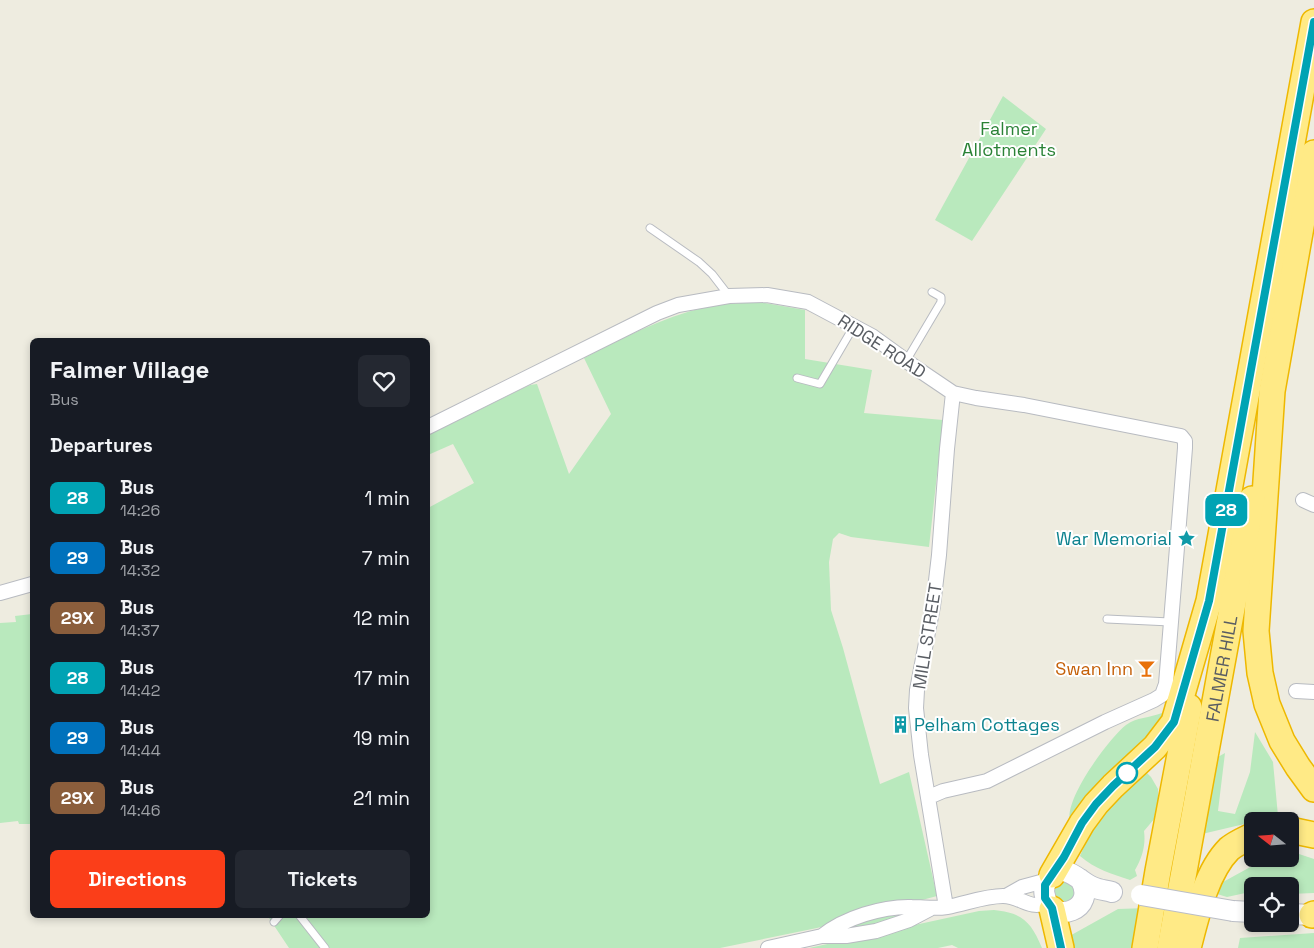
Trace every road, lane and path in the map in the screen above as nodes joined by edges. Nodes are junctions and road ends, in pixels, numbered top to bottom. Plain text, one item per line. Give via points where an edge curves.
1 (1314, 22) edge
2 (1314, 154) edge
3 (650, 228) dead end
4 (932, 292) dead end
5 (729, 296) junction
6 (854, 325) junction
7 (906, 361) junction
8 (797, 378) dead end
9 (1272, 390) junction
10 (954, 392) junction
11 (430, 426) edge
12 (30, 585) edge
13 (0, 594) edge
14 (1209, 601) junction
15 (1107, 619) dead end
16 (1170, 622) junction
17 (1296, 691) dead end
18 (1314, 692) edge
19 (1314, 789) edge
20 (928, 797) junction
21 (1299, 832) edge
22 (1314, 835) edge
23 (1244, 840) edge
24 (1050, 878) junction
25 (1080, 879) junction
26 (1112, 892) junction
27 (1006, 896) junction
28 (1082, 903) junction
29 (1050, 906) junction
30 (946, 907) junction
31 (1243, 912) edge
32 (277, 918) edge
33 (302, 918) edge
34 (274, 922) dead end
35 (325, 948) edge
36 (768, 948) edge
37 (1061, 948) edge
38 (1145, 948) edge
39 (1170, 948) edge
40 (1188, 948) edge

1 - 14 highway
2 - 9 highway
3 - 5 lane via 699,262
4 - 7 lane via 941,298 941,302
5 - 6 street, RIDGE ROAD via 767,295 808,302
5 - 11 street, RIDGE ROAD via 678,305 657,313
6 - 7 street, RIDGE ROAD
6 - 8 lane via 820,384
7 - 10 street, RIDGE ROAD
9 - 19 highway via 1256,643 1262,684 1278,732
9 - 39 highway, FALMER HILL
10 - 16 street, RIDGE ROAD via 1181,436 1185,448
10 - 20 street, MILL STREET via 933,606 916,699
12 - 13 street
14 - 24 highway via 1174,722 1155,747 1096,804
14 - 38 highway, FALMER HILL
15 - 16 lane
16 - 20 street via 1166,684 1160,698 987,781
17 - 18 street
20 - 30 street, MILL STREET
21 - 22 highway
23 - 40 highway via 1230,848 1215,868
24 - 25 main road via 1068,872
24 - 27 street
24 - 29 main road via 1044,891
25 - 26 main road
25 - 28 main road via 1085,891
26 - 28 main road
26 - 31 main road, bridge
27 - 29 street via 1031,905
27 - 30 street
28 - 29 main road via 1072,911 1058,912
29 - 37 highway
30 - 36 street via 877,911 854,917 832,927 822,936
32 - 34 lane
33 - 35 lane

